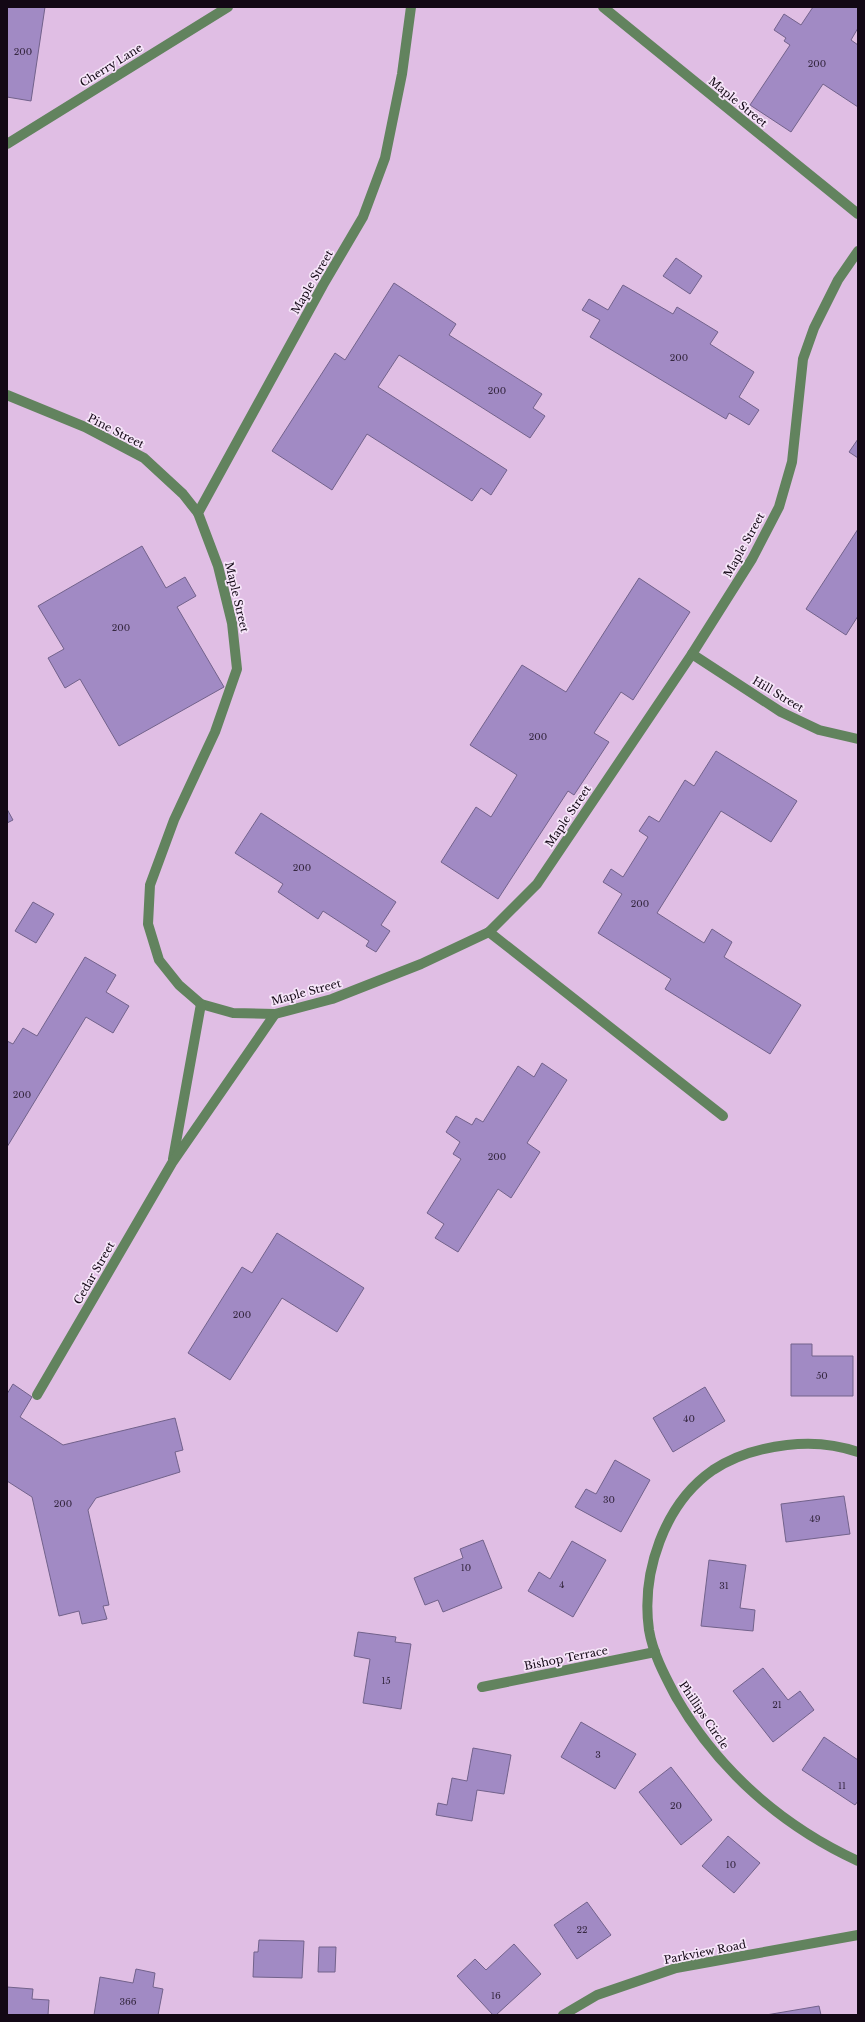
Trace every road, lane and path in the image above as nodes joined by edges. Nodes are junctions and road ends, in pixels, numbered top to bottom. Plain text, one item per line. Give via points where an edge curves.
1 (228, 7) edge
2 (411, 7) edge
3 (603, 7) edge
4 (7, 144) edge
5 (858, 214) edge
6 (858, 251) edge
7 (7, 395) edge
8 (198, 512) junction
9 (692, 654) junction
10 (858, 739) edge
11 (488, 932) junction
12 (202, 1004) junction
13 (275, 1014) junction
14 (723, 1116) dead end
15 (172, 1163) junction
16 (37, 1395) dead end
17 (858, 1452) edge
18 (654, 1652) junction
19 (482, 1687) dead end
20 (858, 1861) edge
21 (858, 1935) edge
22 (563, 2015) edge

1 - 4 street, Cherry Lane
2 - 8 street, Maple Street via 402,74 385,158 363,217
3 - 5 street, Maple Street
6 - 9 street, Maple Street via 838,280 814,328 803,358 792,462 779,507 752,559
7 - 8 street, Pine Street via 85,427 144,458 183,494
8 - 12 street, Maple Street via 218,566 232,623 237,669 215,732 174,820 150,885 148,924 160,960 179,984
9 - 10 street, Hill Street via 781,712 819,730
9 - 11 street, Maple Street via 537,884
11 - 13 street, Maple Street via 421,964 332,999
11 - 14 street
12 - 13 street, Maple Street via 233,1013
12 - 15 street
13 - 15 street, Cedar Street
15 - 16 street, Cedar Street
17 - 18 street, Phillips Circle via 823,1444 766,1447 740,1456 713,1470 690,1490 674,1513 654,1560 649,1583 648,1607 649,1630
18 - 19 street, Bishop Terrace
18 - 20 street, Phillips Circle via 683,1708 721,1760 745,1786 775,1812 809,1836
21 - 22 street, Parkview Road via 676,1968 597,1995

